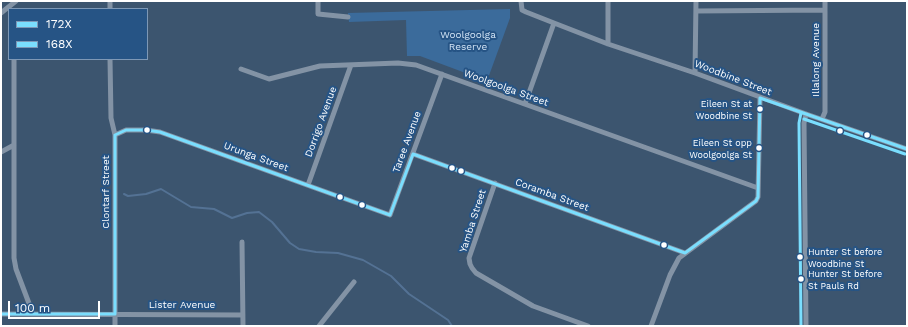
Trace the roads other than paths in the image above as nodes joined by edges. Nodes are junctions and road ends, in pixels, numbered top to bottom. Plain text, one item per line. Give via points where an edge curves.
1 (16, 1) edge
2 (318, 1) edge
3 (520, 1) edge
4 (608, 1) edge
5 (696, 1) edge
6 (825, 1) edge
7 (10, 8) edge
8 (825, 10) junction
9 (696, 11) junction
10 (348, 17) dead end
11 (554, 23) junction
12 (608, 44) junction
13 (14, 60) edge
14 (110, 60) edge
15 (351, 65) junction
16 (241, 69) dead end
17 (695, 73) junction
18 (442, 74) junction
19 (760, 98) junction
20 (525, 104) junction
21 (806, 114) junction
22 (822, 119) junction
23 (115, 134) junction
24 (14, 145) junction
25 (907, 149) edge
26 (1, 152) edge
27 (413, 154) junction
28 (495, 184) junction
29 (308, 185) junction
30 (758, 188) junction
31 (390, 215) joint
32 (242, 242) dead end
33 (685, 253) junction
34 (354, 282) dead end
35 (1, 314) edge
36 (33, 314) junction
37 (115, 314) junction
38 (243, 315) junction
39 (115, 326) edge
40 (243, 326) edge
41 (319, 326) edge
42 (588, 326) edge
43 (651, 326) edge
44 (806, 326) edge

1 - 7 street
2 - 10 street via 318,14
3 - 11 street, Woodbine Street via 522,10
4 - 12 street
5 - 9 street
6 - 8 street, Illalong Avenue
8 - 9 street
8 - 22 street, Illalong Avenue via 825,112
9 - 17 street
11 - 12 street, Woodbine Street
11 - 20 street
12 - 17 street, Woodbine Street
13 - 24 street
14 - 23 street, Clontarf Street via 111,118
15 - 16 street, Woolgoolga Street via 320,66 269,79
15 - 18 street, Woolgoolga Street via 398,63 416,65
15 - 29 street, Dorrigo Avenue
17 - 19 street, Woodbine Street
18 - 20 street, Woolgoolga Street
18 - 27 street, Taree Avenue
19 - 21 street, Woodbine Street
19 - 30 street
20 - 30 street, Woolgoolga Street
21 - 22 street, Woodbine Street
21 - 44 street
22 - 25 street, Woodbine Street
23 - 29 street, Urunga Street via 126,130 160,132
23 - 37 street, Clontarf Street
24 - 26 street
24 - 36 street via 14,258
27 - 28 street, Coramba Street
27 - 31 street, Taree Avenue
28 - 33 street, Coramba Street
28 - 42 street, Yamba Street via 469,258 470,264 476,272 533,306
29 - 31 street, Urunga Street
30 - 33 street via 758,197 754,204
32 - 38 street
33 - 43 street via 674,266
34 - 41 street
35 - 36 street, Lister Avenue
36 - 37 street, Lister Avenue
37 - 38 street, Lister Avenue
37 - 39 street, Clontarf Street
38 - 40 street

